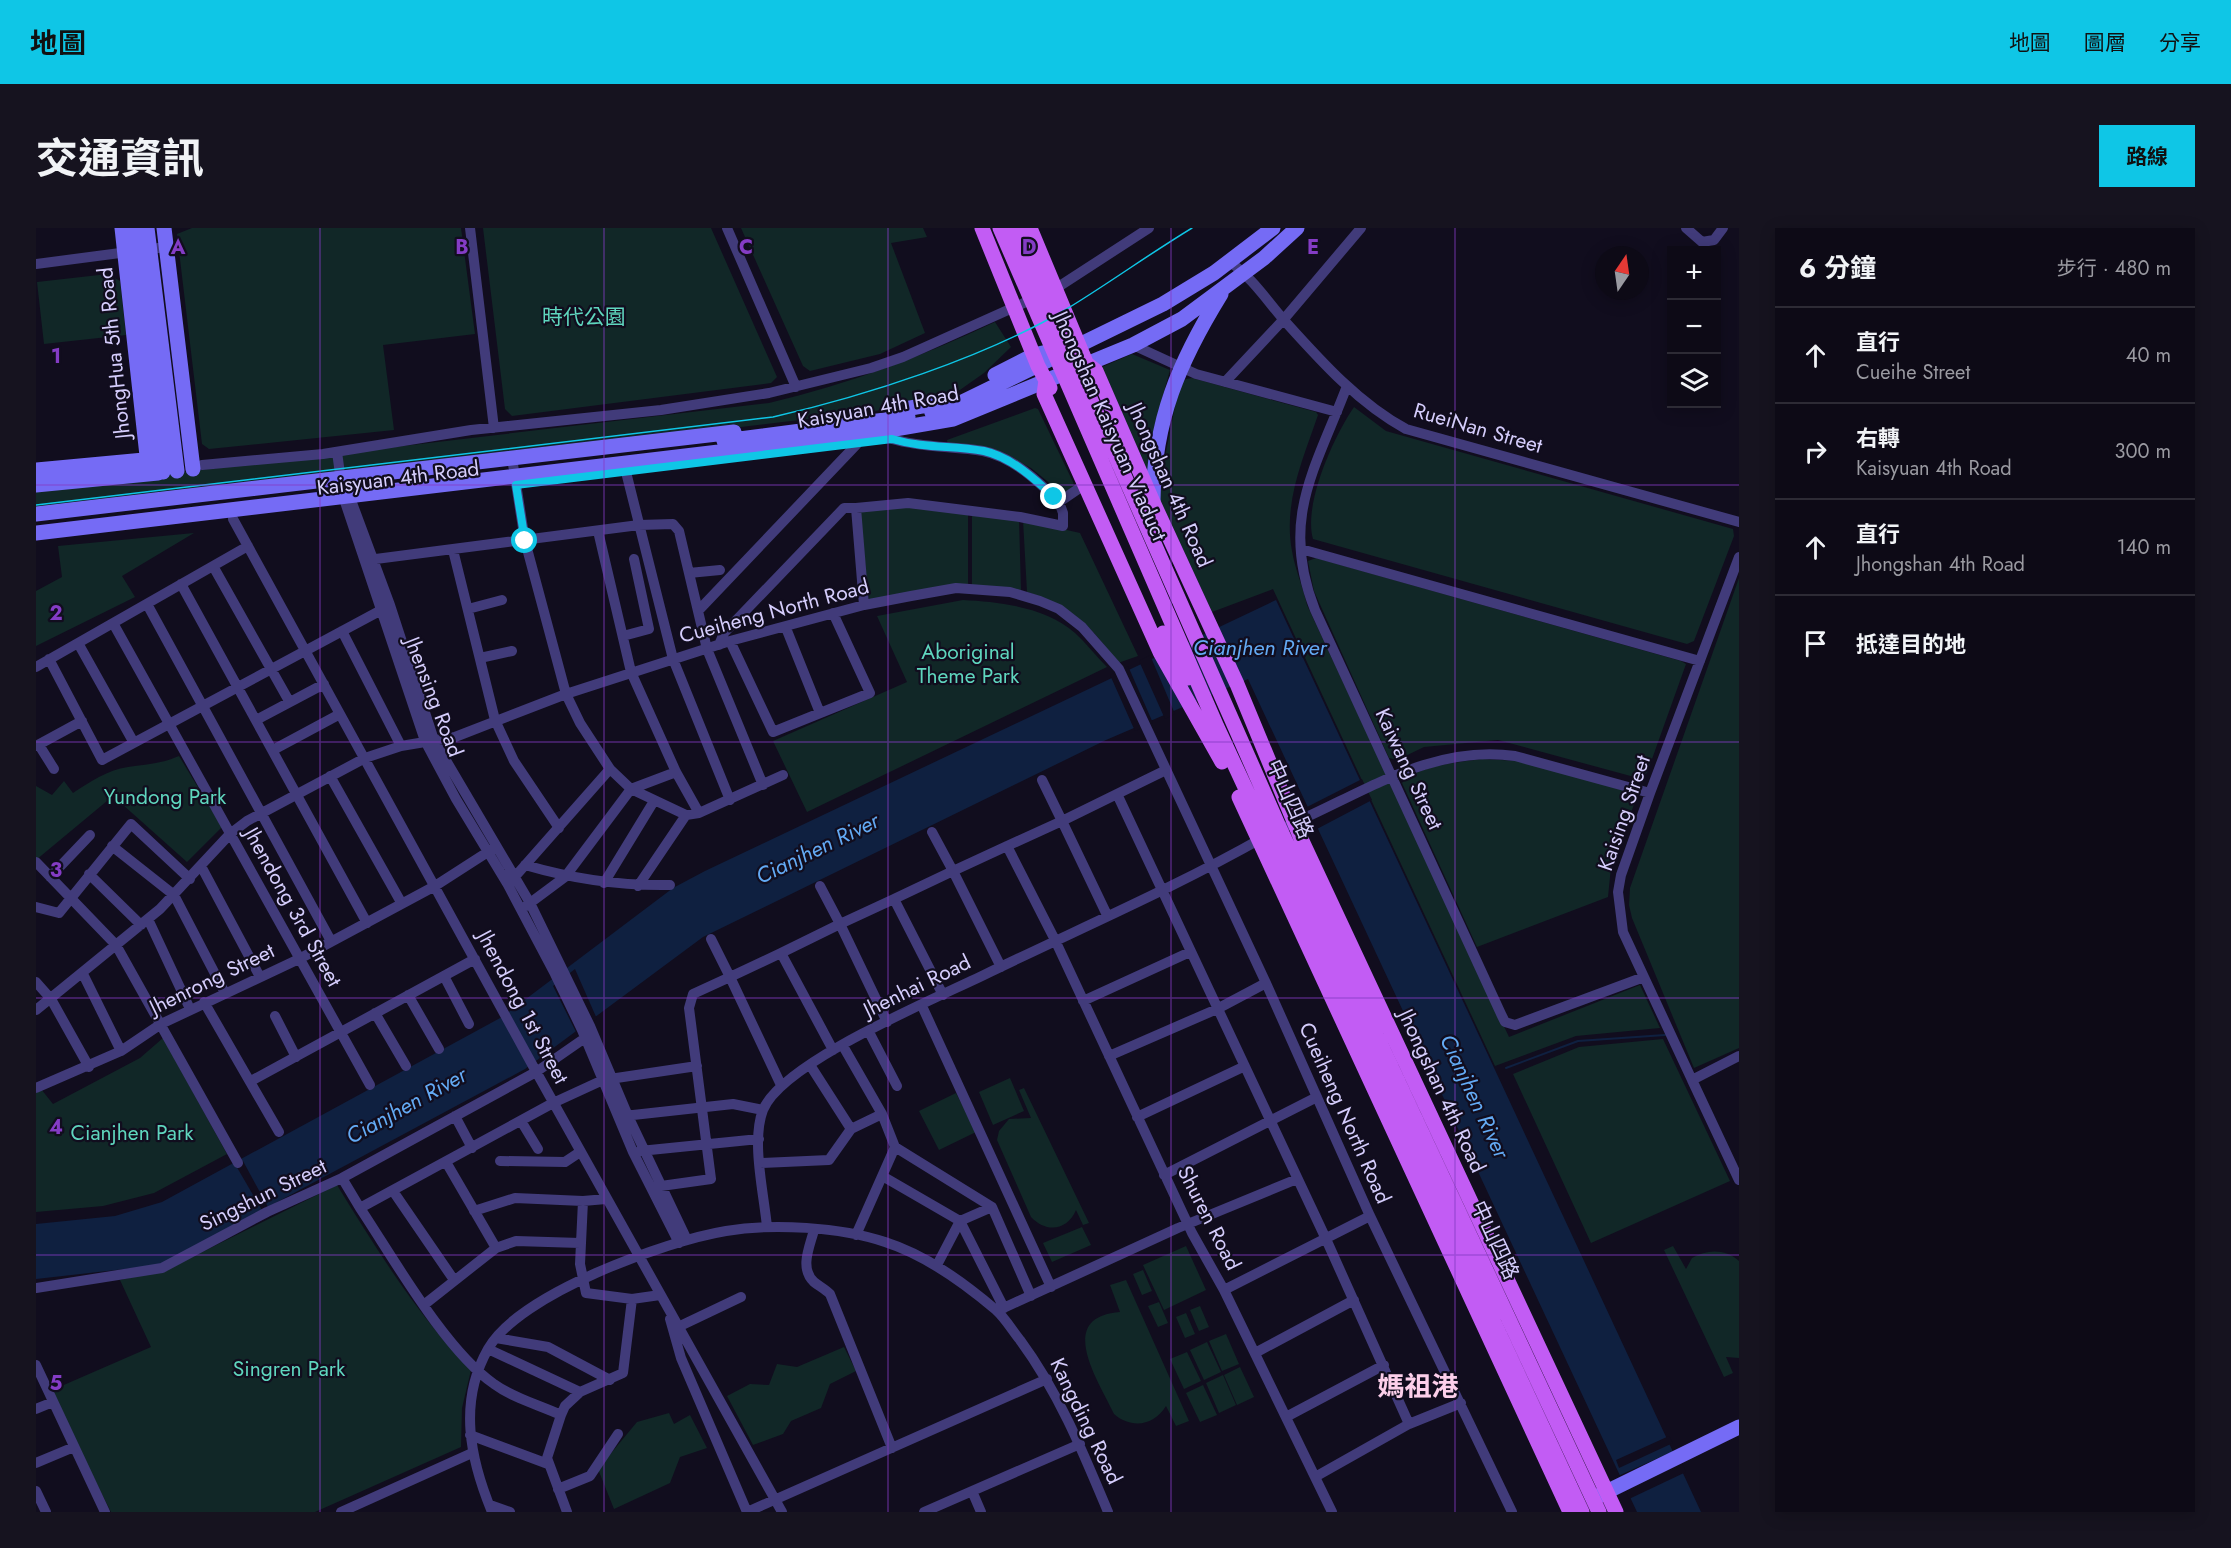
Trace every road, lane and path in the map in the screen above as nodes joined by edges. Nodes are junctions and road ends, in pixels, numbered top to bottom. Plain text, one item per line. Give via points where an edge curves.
1 (122, 228) edge
2 (134, 228) edge
3 (147, 228) edge
4 (164, 228) edge
5 (470, 228) edge
6 (727, 228) edge
7 (982, 228) edge
8 (1000, 228) edge
9 (1015, 228) edge
10 (1030, 228) edge
11 (1149, 228) edge
12 (1273, 228) edge
13 (1297, 228) edge
14 (1361, 228) edge
15 (1686, 228) edge
16 (1723, 228) edge
17 (166, 247) junction
18 (137, 251) junction
19 (1230, 261) junction
20 (36, 264) edge
21 (1244, 272) junction
22 (1225, 288) junction
23 (1056, 289) junction
24 (1015, 306) junction
25 (1284, 319) junction
26 (1079, 344) junction
27 (1133, 345) junction
28 (1036, 361) junction
29 (1087, 364) junction
30 (1180, 368) junction
31 (1040, 382) junction
32 (1225, 382) junction
33 (1347, 386) junction
34 (796, 387) junction
35 (1337, 412) junction
36 (494, 428) junction
37 (892, 439) junction
38 (856, 444) junction
39 (337, 452) junction
40 (173, 465) junction
41 (36, 470) edge
42 (514, 471) junction
43 (626, 472) junction
44 (36, 485) edge
45 (1084, 485) junction
46 (346, 493) junction
47 (1059, 502) junction
48 (1153, 502) junction
49 (856, 508) junction
50 (36, 514) edge
51 (233, 519) junction
52 (1155, 522) junction
53 (1739, 522) edge
54 (36, 523) edge
55 (639, 525) junction
56 (598, 531) junction
57 (36, 533) edge
58 (36, 540) edge
59 (525, 541) junction
60 (248, 546) junction
61 (1300, 549) junction
62 (453, 550) junction
63 (1739, 557) edge
64 (634, 559) dead end
65 (369, 560) junction
66 (213, 566) junction
67 (720, 570) dead end
68 (689, 573) junction
69 (181, 584) junction
70 (502, 600) dead end
71 (147, 604) junction
72 (864, 605) junction
73 (386, 608) junction
74 (468, 609) junction
75 (698, 611) junction
76 (833, 613) junction
77 (113, 623) junction
78 (786, 628) junction
79 (342, 631) junction
80 (623, 636) junction
81 (1186, 638) junction
82 (78, 643) junction
83 (724, 643) junction
84 (707, 649) junction
85 (305, 651) junction
86 (512, 651) dead end
87 (480, 658) junction
88 (49, 659) junction
89 (674, 659) junction
90 (1700, 661) junction
91 (36, 667) edge
92 (271, 669) junction
93 (632, 672) junction
94 (324, 684) junction
95 (238, 687) junction
96 (566, 694) junction
97 (1207, 697) junction
98 (289, 701) junction
99 (203, 706) junction
100 (820, 713) junction
101 (340, 714) junction
102 (256, 720) junction
103 (495, 720) junction
104 (82, 721) junction
105 (169, 724) junction
106 (430, 740) junction
107 (134, 743) junction
108 (37, 746) edge
109 (400, 746) junction
110 (273, 750) junction
111 (364, 758) junction
112 (610, 769) junction
113 (54, 770) dead end
114 (1166, 770) junction
115 (676, 772) junction
116 (783, 775) dead end
117 (330, 776) junction
118 (1392, 777) junction
119 (1042, 780) dead end
120 (763, 784) junction
121 (631, 789) junction
122 (1650, 793) junction
123 (297, 794) junction
124 (1117, 794) junction
125 (730, 800) junction
126 (654, 801) junction
127 (261, 813) junction
128 (699, 813) junction
129 (686, 815) junction
130 (1062, 821) junction
131 (1297, 821) junction
132 (559, 828) junction
133 (932, 832) dead end
134 (230, 834) junction
135 (1269, 834) junction
136 (90, 835) dead end
137 (112, 846) junction
138 (1007, 846) junction
139 (493, 850) junction
140 (36, 861) edge
141 (525, 865) junction
142 (1210, 865) junction
143 (201, 866) junction
144 (953, 871) junction
145 (89, 874) junction
146 (515, 876) junction
147 (50, 877) junction
148 (565, 877) junction
149 (190, 879) junction
150 (604, 883) junction
151 (508, 885) junction
152 (670, 885) dead end
153 (435, 886) junction
154 (638, 886) junction
155 (820, 886) dead end
156 (1162, 888) junction
157 (174, 895) junction
158 (70, 898) junction
159 (894, 899) junction
160 (402, 904) junction
161 (36, 907) edge
162 (526, 907) junction
163 (1107, 915) junction
164 (144, 922) junction
165 (367, 923) junction
166 (840, 924) junction
167 (711, 939) dead end
168 (1055, 940) junction
169 (332, 942) junction
170 (116, 945) junction
171 (1190, 952) junction
172 (781, 953) junction
173 (299, 959) junction
174 (475, 959) junction
175 (1001, 967) junction
176 (83, 974) junction
177 (444, 976) junction
178 (1644, 976) junction
179 (260, 977) junction
180 (730, 977) junction
181 (36, 982) edge
182 (1266, 983) junction
183 (225, 993) junction
184 (408, 995) junction
185 (943, 995) junction
186 (51, 999) junction
187 (1083, 1001) junction
188 (204, 1002) junction
189 (922, 1006) junction
190 (190, 1009) junction
191 (1216, 1009) junction
192 (36, 1010) edge
193 (375, 1013) junction
194 (275, 1016) dead end
195 (887, 1022) junction
196 (161, 1024) junction
197 (469, 1024) dead end
198 (586, 1031) junction
199 (341, 1032) junction
200 (869, 1032) junction
201 (838, 1048) junction
202 (439, 1049) dead end
203 (122, 1051) junction
204 (1109, 1056) junction
205 (1739, 1056) edge
206 (296, 1057) junction
207 (810, 1065) junction
208 (406, 1066) dead end
209 (697, 1066) junction
210 (88, 1067) junction
211 (1243, 1067) junction
212 (534, 1069) junction
213 (608, 1079) junction
214 (1692, 1080) junction
215 (251, 1081) junction
216 (370, 1085) dead end
217 (781, 1085) junction
218 (897, 1086) dead end
219 (36, 1088) edge
220 (1317, 1097) junction
221 (553, 1103) junction
222 (703, 1109) junction
223 (763, 1110) junction
224 (882, 1114) junction
225 (455, 1116) junction
226 (623, 1116) junction
227 (1137, 1117) junction
228 (521, 1120) junction
229 (1269, 1121) junction
230 (851, 1129) junction
231 (279, 1132) dead end
232 (759, 1139) junction
233 (707, 1145) junction
234 (895, 1147) junction
235 (472, 1148) junction
236 (538, 1149) dead end
237 (639, 1151) junction
238 (580, 1152) junction
239 (500, 1161) dead end
240 (238, 1162) dead end
241 (446, 1162) junction
242 (760, 1162) junction
243 (1164, 1175) junction
244 (884, 1177) junction
245 (342, 1178) junction
246 (1297, 1179) junction
247 (1739, 1180) edge
248 (656, 1186) junction
249 (393, 1191) junction
250 (606, 1199) junction
251 (583, 1201) junction
252 (992, 1207) junction
253 (360, 1208) junction
254 (474, 1211) junction
255 (1370, 1216) junction
256 (960, 1221) junction
257 (1187, 1224) junction
258 (767, 1227) junction
259 (814, 1230) junction
260 (856, 1235) junction
261 (1326, 1239) junction
262 (683, 1241) junction
263 (580, 1243) junction
264 (496, 1248) junction
265 (639, 1257) junction
266 (937, 1265) junction
267 (581, 1279) junction
268 (454, 1280) junction
269 (1051, 1287) junction
270 (36, 1288) edge
271 (1224, 1290) junction
272 (660, 1295) junction
273 (1031, 1296) junction
274 (741, 1297) dead end
275 (632, 1299) junction
276 (1354, 1300) junction
277 (425, 1304) junction
278 (668, 1310) junction
279 (1001, 1310) junction
280 (678, 1327) junction
281 (496, 1338) junction
282 (488, 1349) junction
283 (1255, 1353) junction
284 (36, 1365) edge
285 (1384, 1365) junction
286 (478, 1370) junction
287 (1047, 1379) junction
288 (610, 1380) junction
289 (580, 1392) junction
290 (53, 1402) junction
291 (1461, 1403) junction
292 (36, 1409) edge
293 (561, 1415) junction
294 (1286, 1417) junction
295 (1409, 1424) junction
296 (1739, 1427) edge
297 (618, 1434) dead end
298 (470, 1435) junction
299 (1080, 1444) junction
300 (74, 1447) junction
301 (892, 1448) junction
302 (472, 1453) junction
303 (36, 1463) edge
304 (548, 1464) junction
305 (1315, 1478) junction
306 (558, 1488) junction
307 (36, 1491) edge
308 (972, 1491) junction
309 (776, 1501) junction
310 (1583, 1507) edge
311 (491, 1509) edge
312 (46, 1512) edge
313 (105, 1512) edge
314 (341, 1512) edge
315 (510, 1512) edge
316 (567, 1512) edge
317 (747, 1512) edge
318 (782, 1512) edge
319 (924, 1512) edge
320 (981, 1512) edge
321 (1108, 1512) edge
322 (1332, 1512) edge
323 (1512, 1512) edge
324 (1616, 1512) edge

1 - 18 street, JhongHua 5th Road
2 - 18 street, JhongHua 5th Road
3 - 18 street, JhongHua 5th Road
4 - 17 street
5 - 36 street
6 - 34 street
7 - 24 main road
8 - 81 main road, Jhongshan Kaisyuan Viaduct
9 - 81 main road, Jhongshan Kaisyuan Viaduct
10 - 23 main road, Jhongshan 4th Road
11 - 23 street
12 - 19 street, Kaisyuan 4th Road
13 - 21 street, Kaisyuan 4th Road
14 - 25 street
15 - 16 street via 1702,242 1714,240
17 - 18 street
17 - 40 street
18 - 20 street
18 - 40 street, JhongHua 5th Road
18 - 40 street, JhongHua 5th Road
19 - 21 street, RueiNan Street
19 - 26 street, Kaisyuan 4th Road via 1163,304
21 - 22 street, Kaisyuan 4th Road
21 - 25 street, RueiNan Street
22 - 27 street, Kaisyuan 4th Road via 1182,319
22 - 30 street
23 - 24 street, Kaisyuan 4th Road
23 - 26 main road, Jhongshan 4th Road
24 - 28 main road
24 - 34 street, Kaisyuan 4th Road via 871,369
25 - 32 street
25 - 33 street, RueiNan Street
26 - 28 street, Kaisyuan 4th Road
26 - 29 main road, Jhongshan 4th Road
27 - 29 street, Kaisyuan 4th Road
27 - 30 street
28 - 31 main road
28 - 42 street, Kaisyuan 4th Road via 945,402
29 - 31 street, Kaisyuan 4th Road
29 - 48 main road, Jhongshan 4th Road via 1096,371
29 - 52 main road, Jhongshan 4th Road
30 - 32 street
30 - 48 street via 1159,432
31 - 37 street, Kaisyuan 4th Road via 1028,394 954,425
31 - 42 street, Kaisyuan 4th Road via 953,419 898,429
31 - 45 main road
31 - 81 main road
32 - 35 street
33 - 35 street, Kaiwang Street
33 - 53 street, RueiNan Street via 1359,399 1406,429
34 - 36 street, Kaisyuan 4th Road via 662,410
35 - 61 street, Kaiwang Street via 1305,490
36 - 39 street, Kaisyuan 4th Road
37 - 38 street, Kaisyuan 4th Road
37 - 47 street via 913,446 984,451 1036,479
38 - 43 street, Kaisyuan 4th Road
38 - 75 street
39 - 40 street, Kaisyuan 4th Road
39 - 46 street, Jhensing Road
40 - 41 street
40 - 44 street
42 - 43 street, Kaisyuan 4th Road
42 - 46 street, Kaisyuan 4th Road
42 - 46 street, Kaisyuan 4th Road
42 - 59 street
43 - 55 street
45 - 47 street
45 - 81 main road
46 - 50 street, Kaisyuan 4th Road
46 - 51 street, Kaisyuan 4th Road
46 - 54 street, Kaisyuan 4th Road
46 - 57 street, Kaisyuan 4th Road
46 - 65 street, Jhensing Road
47 - 49 street via 1063,526 908,503
48 - 52 street
48 - 81 main road, Jhongshan 4th Road
49 - 72 street
49 - 83 street via 844,508 724,633
51 - 58 street, Kaisyuan 4th Road
51 - 60 street, Jhendong 1st Street
52 - 81 main road, Jhongshan 4th Road
55 - 56 street
55 - 68 street via 673,525 679,531
55 - 89 street
56 - 59 street
56 - 80 street
59 - 62 street
59 - 96 street
60 - 66 street
60 - 85 street, Jhendong 1st Street
61 - 90 street
61 - 118 street, Kaiwang Street via 1315,610
62 - 65 street
62 - 74 street
63 - 90 street, Kaising Street
64 - 80 street via 648,629
65 - 73 street, Jhensing Road
66 - 69 street
66 - 92 street
67 - 68 street
68 - 75 street
69 - 71 street
69 - 95 street
70 - 74 street
71 - 77 street
71 - 99 street
72 - 76 street, Cueiheng North Road
72 - 114 street, Cueiheng North Road via 956,588 1010,592 1059,609 1082,627 1119,669
73 - 79 street
73 - 106 street, Jhensing Road
74 - 87 street
75 - 84 street
76 - 78 street, Cueiheng North Road
76 - 100 street via 870,693
77 - 82 street
77 - 105 street, Jhendong 3rd Street
78 - 83 street, Cueiheng North Road
78 - 100 street
79 - 85 street
79 - 109 street
80 - 93 street
81 - 97 main road
81 - 97 main road
81 - 131 main road, Jhongshan 4th Road via 1237,684
82 - 88 street
82 - 107 street
83 - 84 street, Cueiheng North Road
83 - 100 street via 773,732
84 - 89 street, Cueiheng North Road
84 - 120 street
85 - 92 street
85 - 94 street, Jhendong 1st Street
86 - 87 street
87 - 103 street
88 - 91 street
88 - 104 street
89 - 93 street, Cueiheng North Road
89 - 125 street
90 - 122 street, Kaising Street
92 - 95 street
92 - 98 street
93 - 96 street, Cueiheng North Road
93 - 115 street
94 - 98 street
94 - 101 street, Jhendong 1st Street
95 - 99 street
95 - 102 street
96 - 103 street, Cueiheng North Road
96 - 112 street via 591,744
97 - 135 main road, 中山四路 via 1217,727
97 - 135 main road, Jhongshan 4th Road via 1216,748
97 - 135 main road, 中山四路 via 1233,723
98 - 102 street
99 - 105 street
99 - 127 street
101 - 110 street
101 - 111 street, Jhendong 1st Street
102 - 110 street
103 - 106 street, Cueiheng North Road via 455,736
103 - 132 street via 514,761
104 - 107 street via 102,760
104 - 108 street
105 - 107 street
105 - 134 street, Jhendong 3rd Street
106 - 109 street, Cueiheng North Road
106 - 139 street, Jhensing Road via 456,799
108 - 113 street
109 - 111 street, Cueiheng North Road
110 - 123 street
111 - 117 street, Cueiheng North Road
111 - 153 street, Jhendong 1st Street
112 - 121 street
112 - 132 street
114 - 124 street
114 - 142 street, Cueiheng North Road
115 - 121 street
115 - 128 street
116 - 120 street
117 - 123 street, Cueiheng North Road
117 - 160 street
118 - 122 street, Jhenhai Road via 1443,759 1496,753 1535,760
118 - 131 street, Jhenhai Road
118 - 178 street, Kaiwang Street via 1505,1022 1515,1025
119 - 130 street
120 - 125 street
121 - 126 street
121 - 148 street
122 - 178 street, Kaising Street via 1618,892 1623,932
123 - 127 street, Cueiheng North Road
123 - 165 street
124 - 130 street
124 - 156 street
125 - 128 street
126 - 129 street
126 - 150 street
127 - 134 street, Cueiheng North Road
127 - 169 street
128 - 129 street
129 - 154 street
130 - 138 street
130 - 163 street
131 - 135 street, Jhenhai Road
131 - 310 main road, Jhongshan 4th Road
132 - 141 street
133 - 144 street
134 - 143 street, Cueiheng North Road
134 - 173 street, Jhendong 3rd Street
135 - 142 street, Jhenhai Road
135 - 310 main road, 中山四路
135 - 310 main road, Jhongshan 4th Road
136 - 147 street
137 - 145 street
137 - 149 street via 131,824
137 - 157 street
138 - 144 street
138 - 168 street, Shuren Road
139 - 146 street, Jhensing Road
139 - 151 street, Jhensing Road
139 - 153 street, Jhenrong Street
140 - 147 street
141 - 146 street
141 - 148 street
142 - 156 street, Jhenhai Road
142 - 182 street, Cueiheng North Road
143 - 149 street, Cueiheng North Road
143 - 179 street
144 - 159 street
144 - 175 street
145 - 158 street
145 - 164 street
146 - 151 street
146 - 162 street, Jhensing Road
147 - 158 street
148 - 150 street
148 - 162 street
149 - 157 street, Cueiheng North Road
150 - 154 street
151 - 162 street, Jhensing Road
152 - 154 street
153 - 160 street, Jhenrong Street
153 - 174 street, Jhendong 1st Street
155 - 166 street
156 - 163 street, Jhenhai Road
156 - 171 street
157 - 164 street, Cueiheng North Road
157 - 183 street
158 - 161 street via 59,913
158 - 170 street
159 - 166 street
159 - 185 street
160 - 165 street, Jhenrong Street
162 - 198 street, Jhensing Road
163 - 168 street, Jhenhai Road
164 - 170 street, Cueiheng North Road
164 - 190 street
165 - 169 street, Jhenrong Street
166 - 172 street
166 - 195 street
167 - 180 street
168 - 175 street, Jhenhai Road
168 - 187 street, Shuren Road
169 - 173 street, Jhenrong Street
170 - 176 street, Cueiheng North Road
170 - 196 street
171 - 187 street
171 - 191 street
172 - 180 street
172 - 201 street
173 - 179 street, Jhenrong Street
173 - 199 street, Jhendong 3rd Street
174 - 177 street
174 - 212 street, Jhendong 1st Street
175 - 185 street, Jhenhai Road
176 - 186 street, Cueiheng North Road
176 - 203 street
177 - 184 street
177 - 197 street
178 - 214 street, Kaising Street
179 - 183 street, Jhenrong Street
180 - 209 street via 693,994 689,1000
180 - 217 street
181 - 186 street
182 - 191 street
182 - 220 street, Cueiheng North Road
183 - 188 street, Jhenrong Street
184 - 193 street
184 - 202 street
185 - 189 street, Jhenhai Road
186 - 192 street, Cueiheng North Road
186 - 210 street
187 - 204 street, Shuren Road
188 - 190 street, Jhenrong Street
188 - 215 street
189 - 195 street, Jhenhai Road
189 - 269 street
190 - 196 street, Jhenrong Street
191 - 204 street
191 - 211 street
193 - 199 street
193 - 208 street
194 - 206 street
195 - 200 street, Jhenhai Road
196 - 203 street, Jhenrong Street
196 - 240 street
198 - 212 street, Singshun Street
198 - 213 street
199 - 206 street
199 - 216 street, Jhendong 3rd Street
200 - 201 street, Jhenhai Road
200 - 218 street
201 - 207 street, Jhenhai Road
201 - 224 street
203 - 210 street, Jhenrong Street
204 - 227 street, Shuren Road
205 - 214 street
206 - 215 street
207 - 217 street, Jhenhai Road
207 - 230 street
209 - 213 street
209 - 222 street
210 - 219 street, Jhenrong Street
211 - 227 street
211 - 229 street
212 - 221 street, Jhendong 1st Street
212 - 225 street, Singshun Street
213 - 221 street
213 - 226 street
214 - 247 street, Kaising Street
215 - 231 street
217 - 223 street, Jhenhai Road
220 - 229 street
220 - 255 street, Cueiheng North Road
221 - 228 street
221 - 238 street, Jhendong 1st Street
222 - 223 street via 733,1104
222 - 226 street
222 - 233 street
223 - 232 street, Jhenhai Road
224 - 230 street
224 - 234 street
225 - 235 street
225 - 245 street, Singshun Street
226 - 237 street
227 - 243 street, Shuren Road
228 - 235 street
228 - 236 street
229 - 243 street
229 - 246 street
230 - 242 street via 829,1160
232 - 233 street
232 - 242 street, Jhenhai Road
233 - 237 street
233 - 248 street via 711,1179
234 - 244 street
234 - 252 street
235 - 241 street
237 - 248 street
238 - 239 street via 565,1162
238 - 250 street, Jhendong 1st Street
241 - 249 street
241 - 254 street
242 - 258 street, Jhenhai Road
243 - 257 street, Shuren Road
244 - 256 street
244 - 260 street
245 - 253 street
245 - 270 street, Singshun Street via 267,1211 162,1268
246 - 257 street
246 - 261 street
248 - 262 street
249 - 253 street
249 - 268 street
250 - 251 street
250 - 265 street, Jhendong 1st Street
251 - 254 street via 515,1197
251 - 263 street
252 - 256 street
252 - 273 street
253 - 277 street
254 - 264 street
255 - 261 street
255 - 291 street, Cueiheng North Road
256 - 266 street
256 - 279 street
257 - 269 street
257 - 271 street, Shuren Road
258 - 259 street, Kangding Road
258 - 262 street, Kangding Road via 727,1230
259 - 260 street, Kangding Road
259 - 301 street via 807,1268 814,1282 830,1294
260 - 266 street, Kangding Road via 884,1241
261 - 271 street
261 - 276 street
262 - 265 street, Kangding Road
263 - 264 street via 516,1241
263 - 267 street
264 - 268 street
265 - 267 street, Kangding Road
265 - 272 street, Jhendong 1st Street
266 - 279 street, Kangding Road
267 - 275 street via 589,1295
267 - 281 street, Kangding Road via 527,1311
268 - 277 street
269 - 273 street
271 - 283 street, Shuren Road
272 - 275 street
272 - 278 street, Jhendong 1st Street
273 - 279 street
274 - 280 street
275 - 288 street via 625,1369
276 - 283 street
276 - 285 street
277 - 286 street via 452,1343
278 - 280 street, Jhendong 1st Street
278 - 317 street via 681,1358
279 - 287 street, Kangding Road
280 - 309 street, Jhendong 1st Street
281 - 282 street, Kangding Road
281 - 288 street via 548,1347
282 - 286 street, Kangding Road
282 - 289 street
283 - 294 street, Shuren Road
284 - 290 street
285 - 294 street
285 - 295 street
286 - 293 street via 497,1386
286 - 298 street, Kangding Road via 471,1402
287 - 299 street, Kangding Road
287 - 301 street
288 - 289 street
289 - 293 street
290 - 292 street
290 - 300 street
291 - 295 street
291 - 323 street, Cueiheng North Road
293 - 304 street
294 - 305 street, Shuren Road
295 - 305 street
296 - 310 street
297 - 306 street via 590,1476
298 - 302 street, Kangding Road
298 - 304 street
299 - 308 street
299 - 321 street, Kangding Road
300 - 303 street
300 - 313 street
301 - 309 street
302 - 311 street, Kangding Road
302 - 314 street
304 - 306 street
305 - 322 street, Shuren Road
306 - 316 street
307 - 312 street
308 - 319 street
308 - 320 street
309 - 317 street
309 - 318 street, Jhendong 1st Street
310 - 324 main road, Jhongshan 4th Road
311 - 315 street

